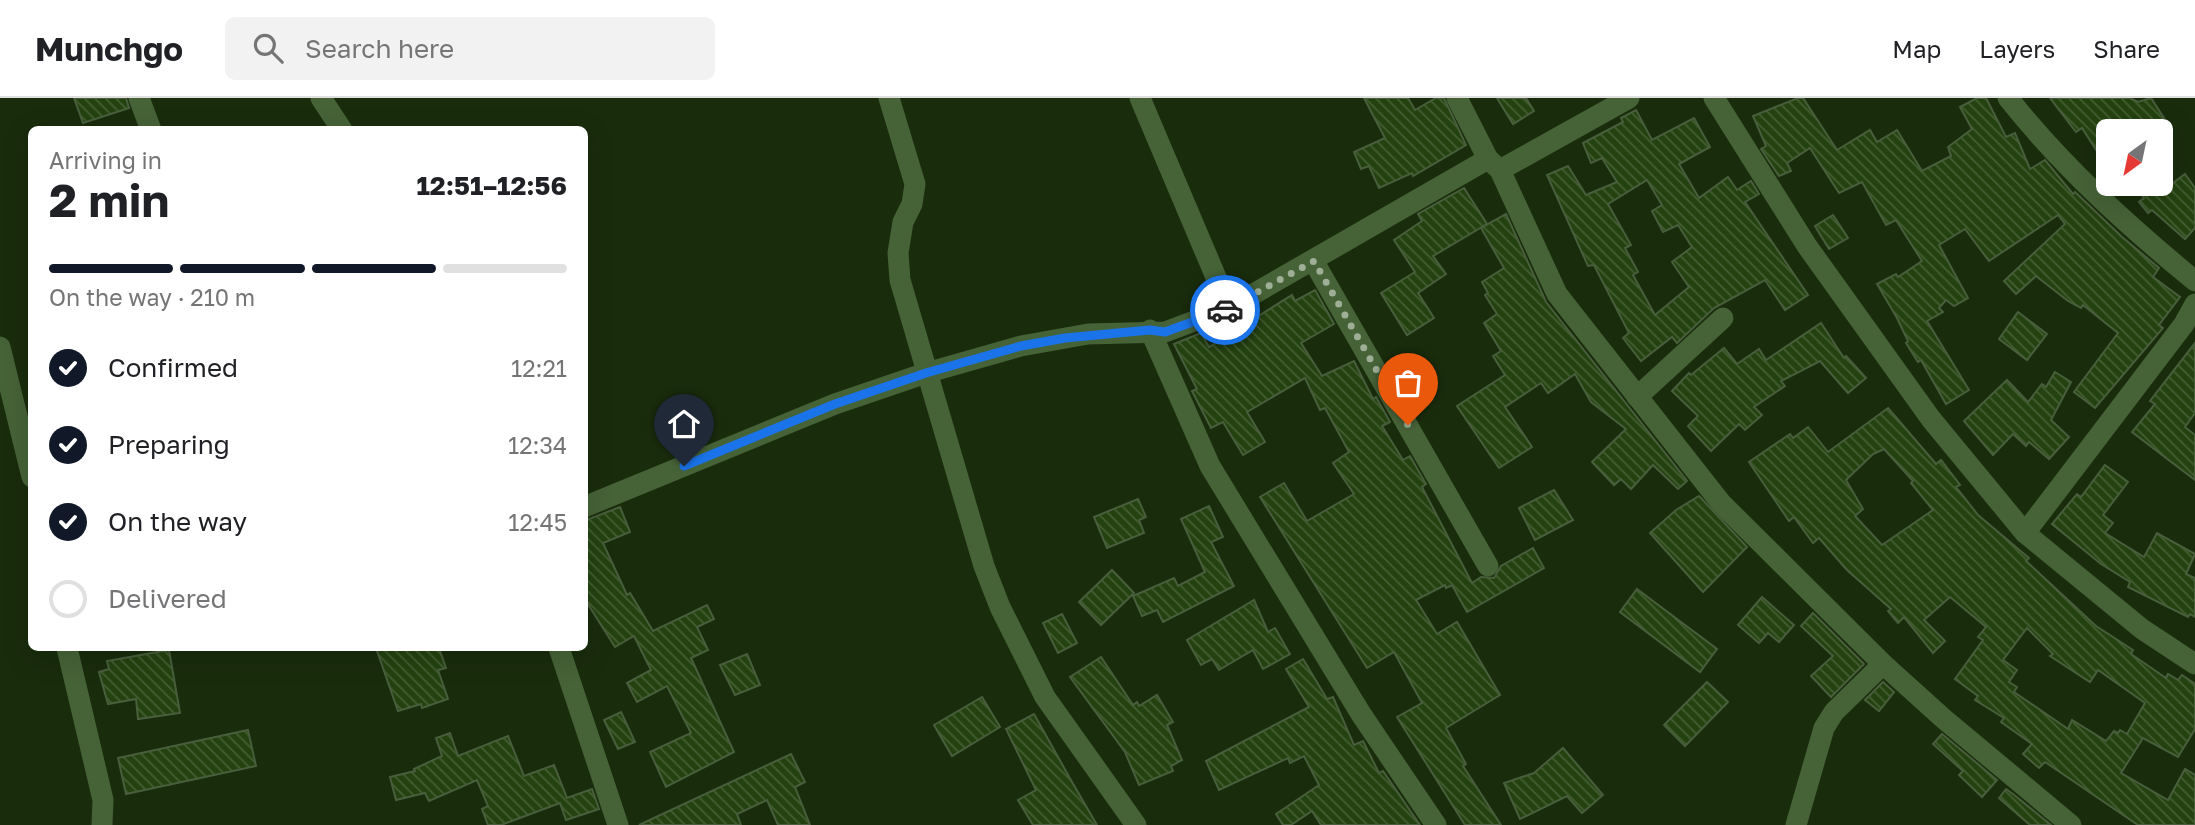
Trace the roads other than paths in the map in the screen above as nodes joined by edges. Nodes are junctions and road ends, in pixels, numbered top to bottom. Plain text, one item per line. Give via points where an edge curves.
1 (139, 98) edge
2 (321, 98) edge
3 (889, 98) edge
4 (1140, 98) edge
5 (1457, 98) edge
6 (1629, 98) edge
7 (1714, 98) edge
8 (2008, 98) edge
9 (150, 126) edge
10 (339, 126) edge
11 (1494, 165) junction
12 (1314, 261) junction
13 (2195, 281) edge
14 (2195, 304) edge
15 (1229, 308) junction
16 (1723, 318) dead end
17 (1150, 330) junction
18 (0, 347) edge
19 (926, 373) junction
20 (1637, 397) junction
21 (28, 461) edge
22 (588, 505) edge
23 (2025, 533) junction
24 (1488, 566) dead end
25 (68, 651) edge
26 (560, 651) edge
27 (1882, 664) junction
28 (2195, 664) edge
29 (102, 825) edge
30 (618, 825) edge
31 (1136, 825) edge
32 (1436, 825) edge
33 (1796, 825) edge
34 (2071, 825) edge

1 - 9 street
2 - 10 street
3 - 19 street via 915,184 898,253 900,280
4 - 15 street
5 - 11 street
6 - 11 street
7 - 23 street via 1807,246 1923,408
8 - 13 street via 2038,136 2121,220
11 - 12 street
11 - 20 street via 1557,294
12 - 15 street
12 - 24 street
14 - 23 street
15 - 17 street via 1165,332
16 - 20 street
17 - 19 street via 1088,334 1021,346
17 - 32 street via 1210,466 1361,714
18 - 21 street
19 - 22 street via 835,404
19 - 31 street via 1000,607 1045,697
20 - 27 street via 1721,503
23 - 28 street via 2142,629
25 - 29 street via 103,800
26 - 30 street
27 - 33 street via 1824,728
27 - 34 street

